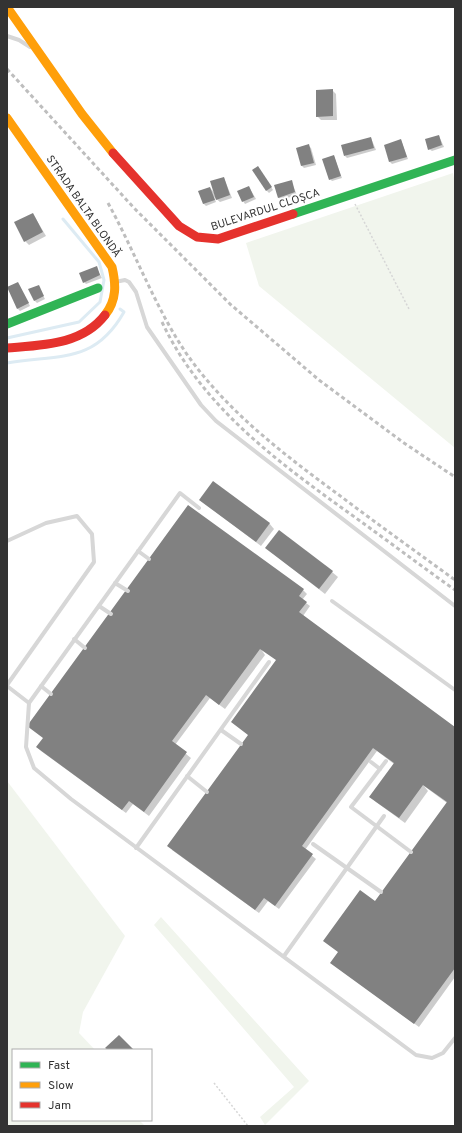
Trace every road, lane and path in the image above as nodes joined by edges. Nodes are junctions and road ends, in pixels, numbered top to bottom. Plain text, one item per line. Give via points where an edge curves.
1 (7, 7) edge
2 (14, 7) edge
3 (7, 36) edge
4 (42, 55) junction
5 (7, 118) edge
6 (455, 160) edge
7 (360, 214) dead end
8 (115, 282) junction
9 (98, 288) dead end
10 (409, 309) dead end
11 (7, 324) edge
12 (7, 348) edge
13 (199, 508) dead end
14 (7, 541) edge
15 (138, 551) junction
16 (149, 559) dead end
17 (115, 583) junction
18 (128, 591) dead end
19 (332, 601) dead end
20 (99, 606) junction
21 (455, 606) edge
22 (111, 614) dead end
23 (74, 639) junction
24 (85, 648) dead end
25 (269, 662) dead end
26 (7, 686) edge
27 (40, 686) junction
28 (455, 690) edge
29 (51, 694) dead end
30 (29, 703) junction
31 (221, 730) junction
32 (241, 744) dead end
33 (386, 761) dead end
34 (372, 762) dead end
35 (380, 769) junction
36 (188, 776) junction
37 (207, 792) dead end
38 (384, 816) dead end
39 (376, 827) junction
40 (313, 844) dead end
41 (136, 848) junction
42 (411, 852) dead end
43 (347, 868) junction
44 (381, 892) dead end
45 (284, 956) junction
46 (455, 1038) edge
47 (214, 1083) dead end
48 (248, 1126) edge

1 - 4 main road, BULEVARDUL CLOȘCA
2 - 4 main road, BULEVARDUL CLOȘCA
3 - 4 lane via 19,40
4 - 6 main road, BULEVARDUL CLOȘCA via 110,150 172,218 196,237 218,239
5 - 8 main road, STRADA BALTA BLONDĂ via 112,266
7 - 10 path
8 - 12 main road, STRADA BALTA BLONDĂ via 115,298 111,307 96,327 83,336 52,344
8 - 21 lane via 130,282 136,292 147,327 201,405 216,420
9 - 11 main road
13 - 15 lane via 180,493
14 - 26 lane via 46,523 77,516 92,534 94,562
15 - 16 lane
15 - 17 lane
17 - 18 lane
17 - 20 lane
19 - 28 lane
20 - 22 lane
20 - 23 lane
23 - 24 lane
23 - 27 lane
25 - 31 lane
26 - 30 lane
27 - 29 lane
27 - 30 lane
30 - 41 lane via 26,747 34,768
31 - 32 lane
31 - 36 lane
33 - 35 lane
34 - 35 lane
35 - 39 lane via 351,807
36 - 37 lane
36 - 41 lane
38 - 39 lane
39 - 42 lane
39 - 43 lane
40 - 43 lane
41 - 45 lane
43 - 44 lane
43 - 45 lane
45 - 46 lane via 416,1055 432,1058 443,1052
47 - 48 path

